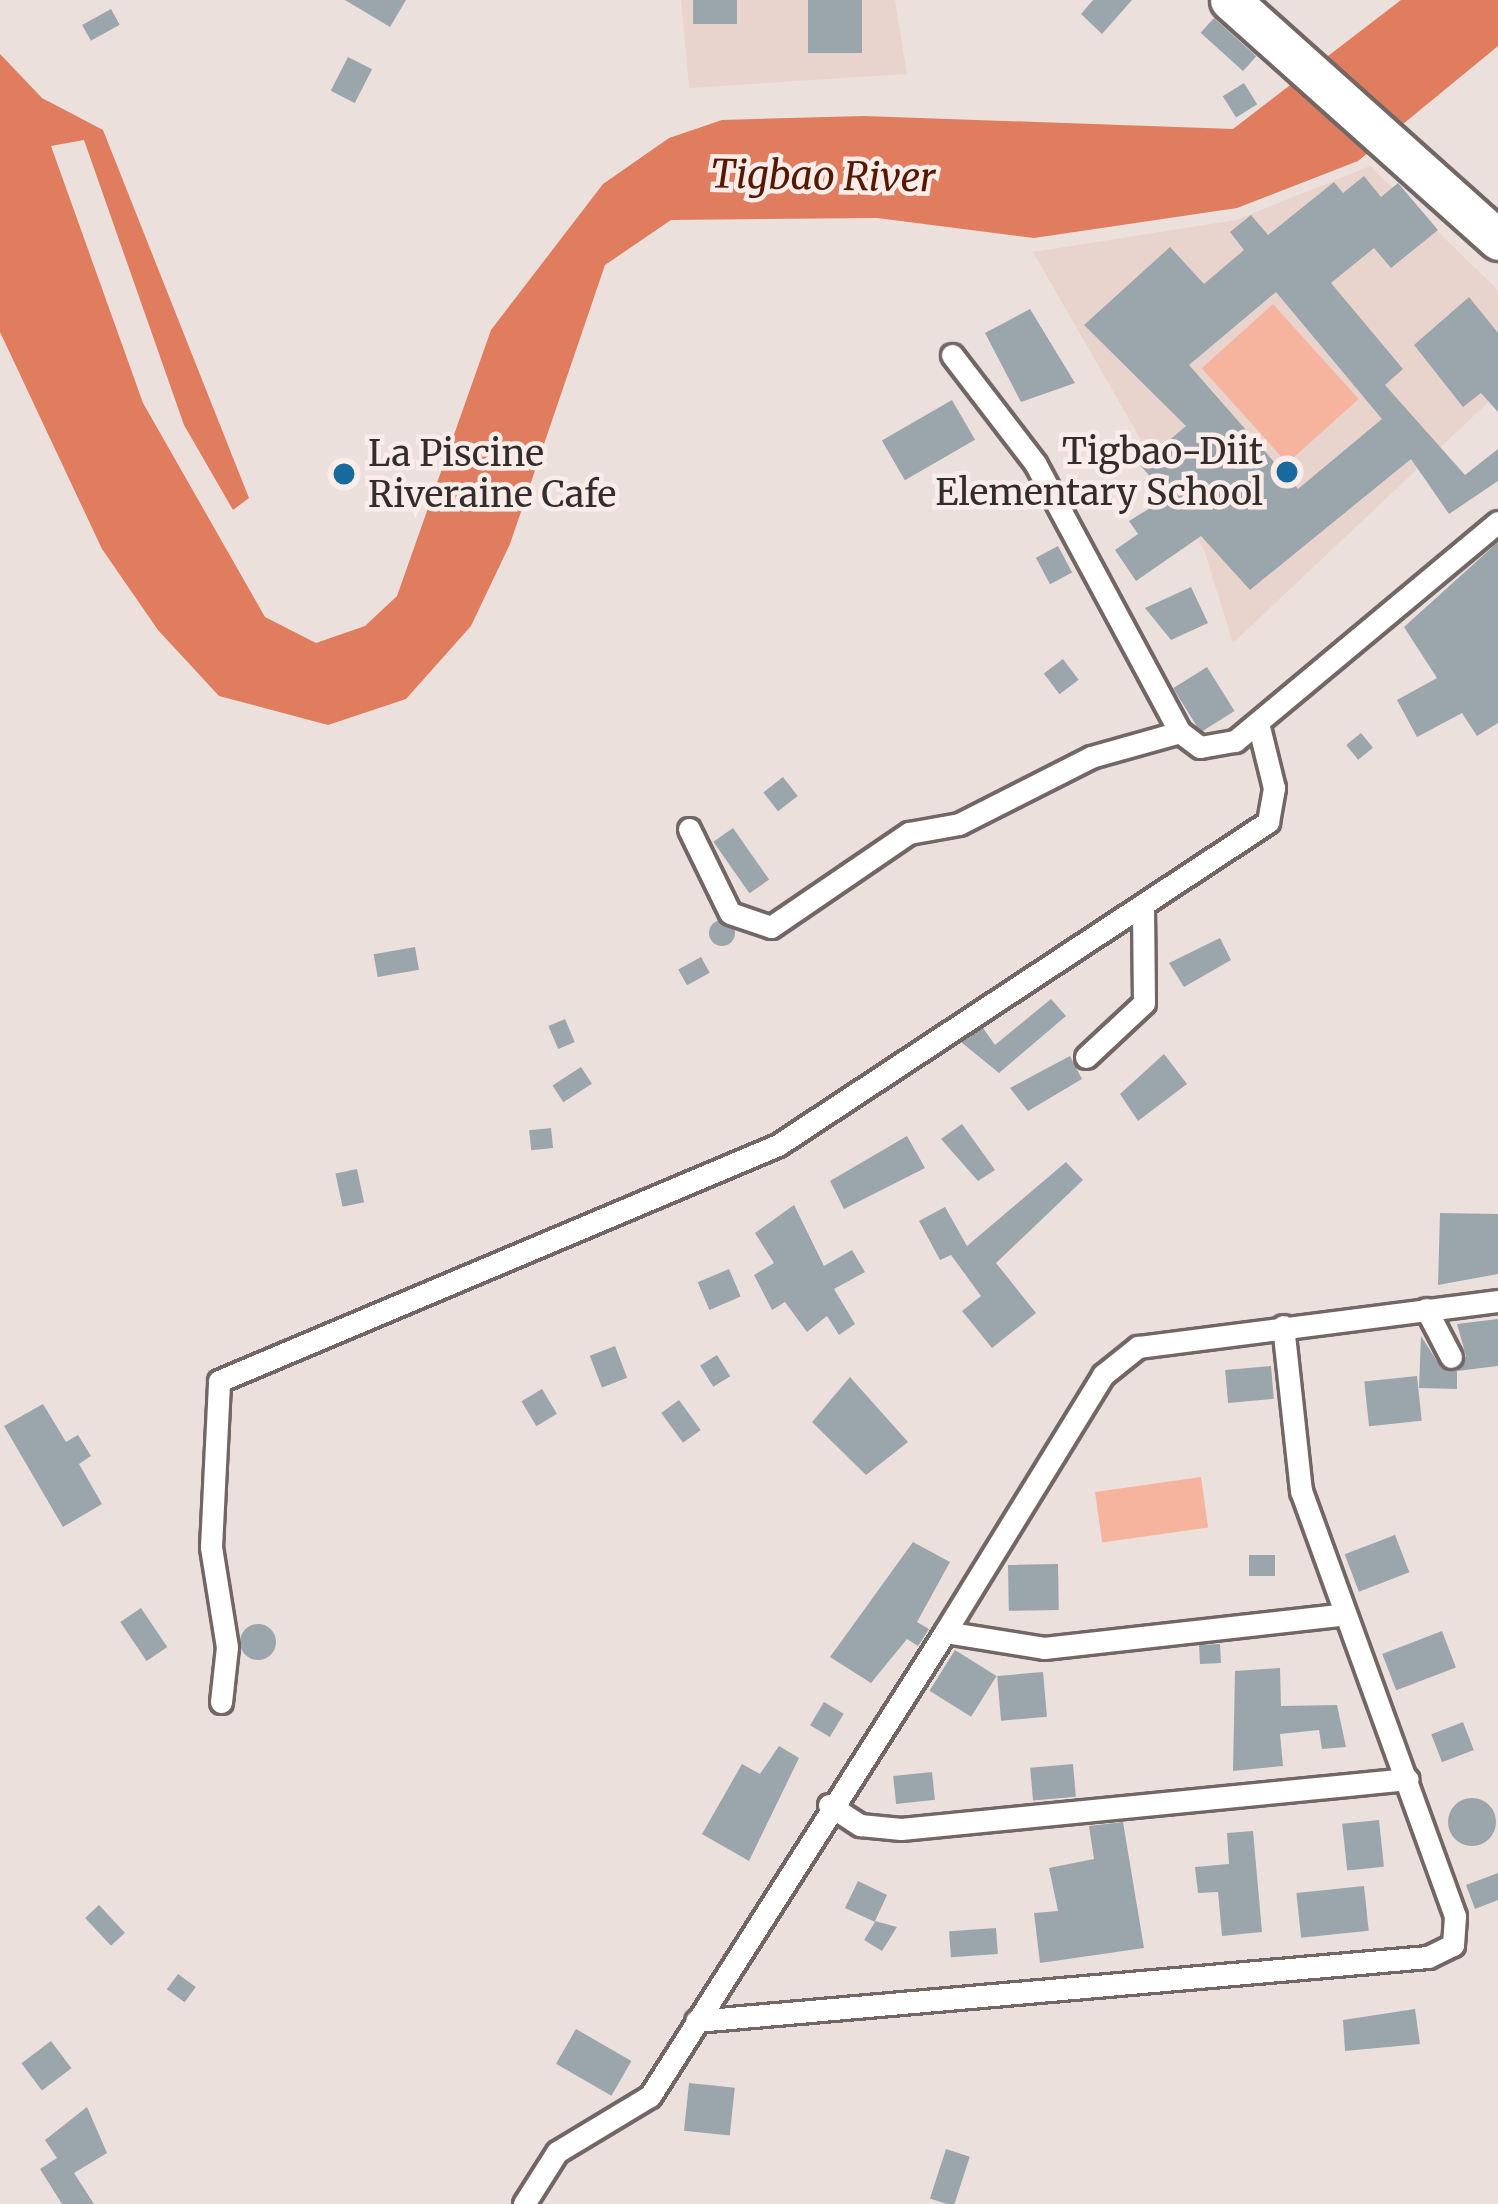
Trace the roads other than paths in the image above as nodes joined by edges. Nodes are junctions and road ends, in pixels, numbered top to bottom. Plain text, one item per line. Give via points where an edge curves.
1 (1230, 0) edge
2 (1498, 240) edge
3 (952, 355) dead end
4 (1498, 522) edge
5 (1258, 723) junction
6 (1180, 732) junction
7 (689, 829) dead end
8 (1143, 905) junction
9 (1086, 1058) dead end
10 (1498, 1301) edge
11 (1426, 1309) junction
12 (1283, 1326) junction
13 (1451, 1357) dead end
14 (1345, 1614) junction
15 (945, 1632) junction
16 (220, 1702) dead end
17 (1408, 1779) junction
18 (829, 1805) junction
19 (697, 2021) junction
20 (524, 2204) edge

1 - 2 highway
3 - 6 street via 1035,463
4 - 5 street
5 - 6 street via 1217,748
5 - 8 street via 1272,817
6 - 7 street via 1091,758 958,824 909,833 791,921 759,929 730,913
8 - 9 street via 1144,1003
8 - 16 street via 778,1145 219,1381 211,1547 227,1647
10 - 11 street
11 - 12 street
11 - 13 street
12 - 14 street via 1301,1491
12 - 15 street via 1165,1338 1121,1358
14 - 15 street via 1044,1648
14 - 17 street
15 - 18 street
17 - 18 street via 901,1829 860,1825
17 - 19 street via 1455,1916 1443,1952
18 - 19 street
19 - 20 street via 650,2096 557,2152

